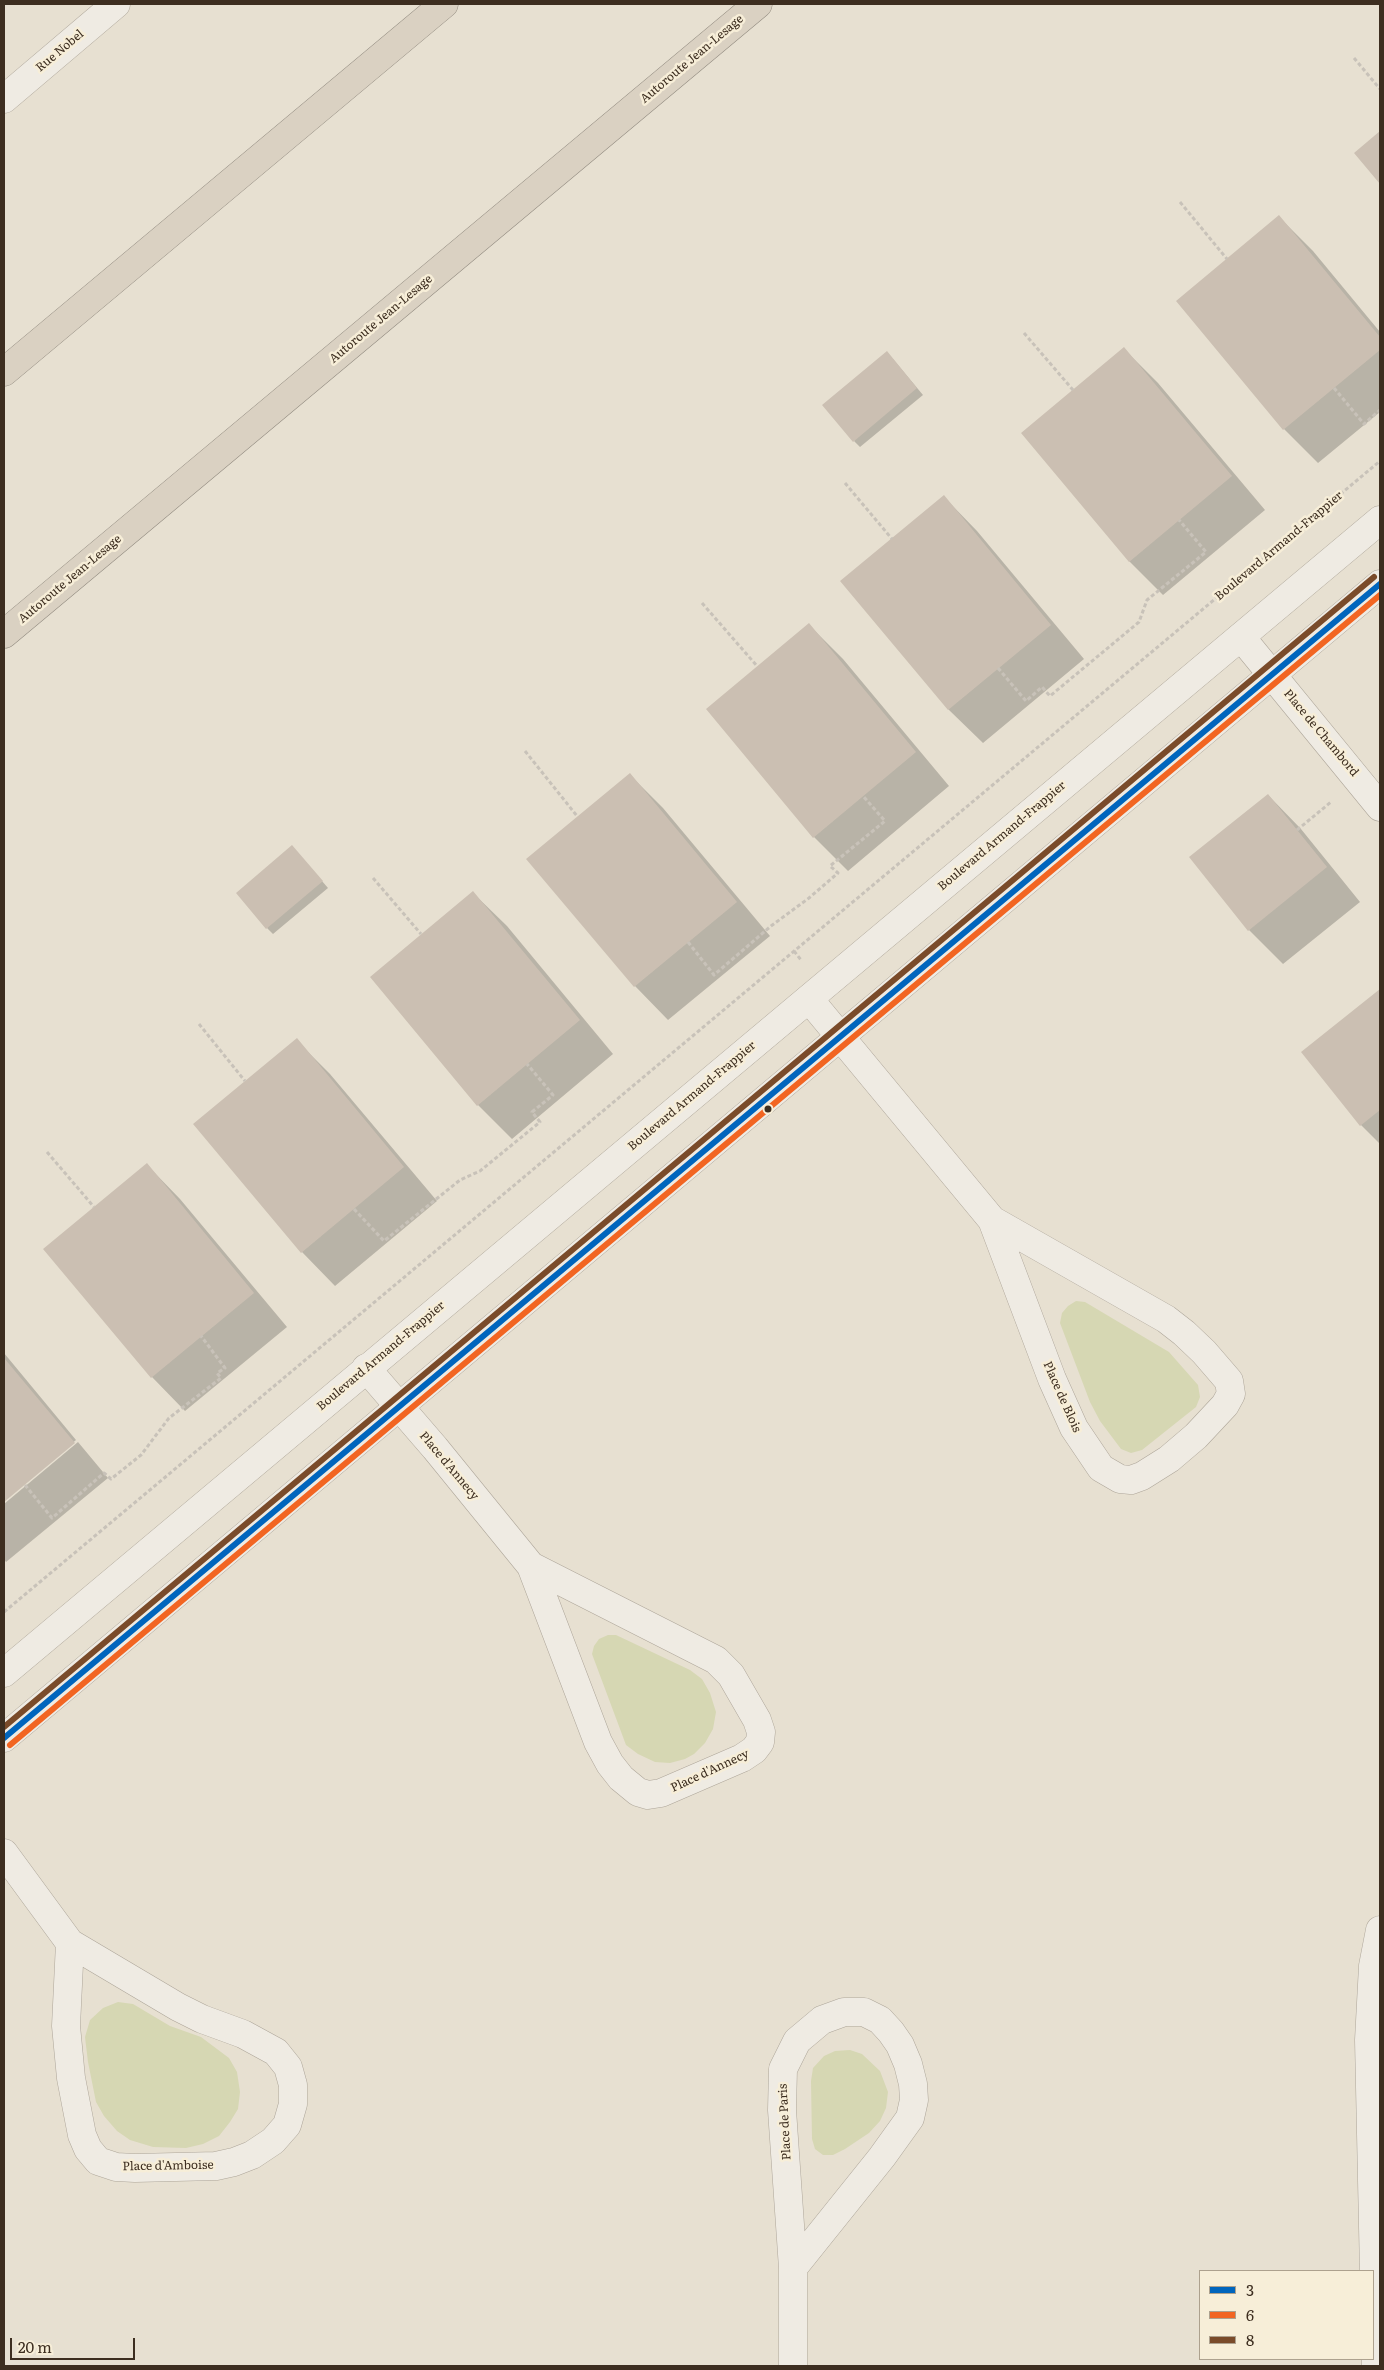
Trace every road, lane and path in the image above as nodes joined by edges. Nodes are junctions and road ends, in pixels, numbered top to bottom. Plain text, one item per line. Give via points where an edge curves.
1 (116, 4) edge
2 (444, 4) edge
3 (758, 4) edge
4 (1354, 58) dead end
5 (1380, 89) edge
6 (4, 99) edge
7 (1180, 202) dead end
8 (1227, 259) dead end
9 (1024, 333) dead end
10 (4, 372) edge
11 (1334, 388) dead end
12 (1072, 390) dead end
13 (1380, 410) edge
14 (1380, 461) edge
15 (846, 483) dead end
16 (1179, 520) dead end
17 (1380, 520) edge
18 (892, 539) dead end
19 (1380, 584) edge
20 (702, 603) dead end
21 (4, 634) edge
22 (1241, 637) junction
23 (757, 666) dead end
24 (998, 668) dead end
25 (1272, 674) junction
26 (525, 751) dead end
27 (864, 796) dead end
28 (1380, 807) edge
29 (577, 816) dead end
30 (373, 878) dead end
31 (421, 934) dead end
32 (688, 942) dead end
33 (809, 999) junction
34 (199, 1024) dead end
35 (840, 1036) junction
36 (527, 1064) dead end
37 (245, 1081) dead end
38 (47, 1152) dead end
39 (94, 1207) dead end
40 (354, 1209) dead end
41 (992, 1220) junction
42 (201, 1336) dead end
43 (366, 1368) junction
44 (398, 1406) junction
45 (24, 1485) dead end
46 (531, 1566) junction
47 (4, 1612) edge
48 (4, 1673) edge
49 (4, 1738) edge
50 (4, 1853) edge
51 (1380, 1930) edge
52 (70, 1943) junction
53 (793, 2268) junction
54 (1377, 2316) edge
55 (793, 2366) edge
56 (1376, 2366) edge

1 - 6 street, Rue Nobel
2 - 10 highway
3 - 21 highway, Autoroute Jean-Lesage
4 - 5 path
7 - 8 path
9 - 12 path
11 - 13 path via 1364,424
14 - 47 path, Boulevard Armand-Frappier
15 - 18 path
16 - 24 path via 1206,552 1147,600 1138,622 1050,696 1042,687 1026,701
17 - 22 street, Boulevard Armand-Frappier
19 - 25 street
20 - 23 path
22 - 25 street, Place de Chambord
22 - 33 street, Boulevard Armand-Frappier
25 - 28 street, Place de Chambord
25 - 35 street
26 - 29 path
27 - 32 path via 884,821 830,866 838,873 809,898 714,975
30 - 31 path
33 - 35 street, Place de Blois
33 - 43 street, Boulevard Armand-Frappier
34 - 37 path
35 - 41 street, Place de Blois
35 - 44 street
36 - 40 path via 554,1095 532,1112 540,1122 480,1171 460,1180 384,1241
38 - 39 path
41 - 41 street, Place de Blois via 1052,1379 1074,1428 1102,1468 1120,1479 1142,1476 1196,1436 1225,1405 1231,1394 1229,1381 1184,1333 1166,1319
42 - 45 path via 225,1368 217,1373 222,1378 169,1418 140,1455 111,1479 104,1473 52,1518
43 - 44 street, Place d'Annecy
43 - 48 street, Boulevard Armand-Frappier
44 - 46 street, Place d'Annecy
44 - 49 street
46 - 46 street, Place d'Annecy via 598,1742 610,1764 630,1787 648,1795 661,1793 754,1750 760,1742 757,1720 731,1675 716,1660
50 - 52 street, Place d'Amboise
51 - 54 street via 1373,1966 1368,2040
52 - 52 street, Place d'Amboise via 66,2026 71,2078 82,2135 98,2161 116,2167 135,2168 216,2166 243,2159 273,2142 287,2125 294,2085 288,2067 276,2052 243,2034 178,2007
53 - 53 street, Place de Paris via 910,2118 914,2084 903,2052 880,2020 864,2012 844,2012 822,2020 797,2041 782,2069
53 - 55 street, Place de Paris
54 - 56 street

